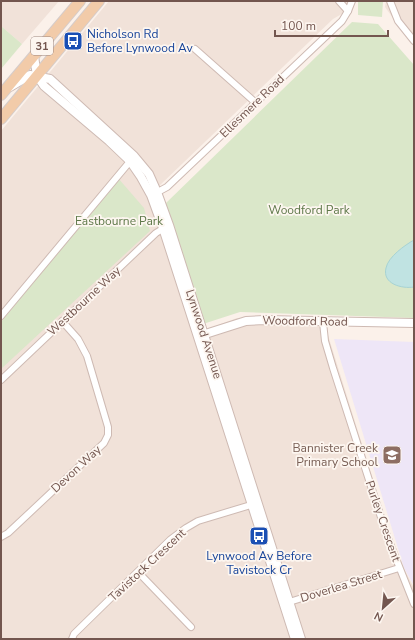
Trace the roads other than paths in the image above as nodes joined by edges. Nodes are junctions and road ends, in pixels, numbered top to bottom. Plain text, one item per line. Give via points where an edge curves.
1 (80, 1) edge
2 (99, 1) edge
3 (338, 1) edge
4 (352, 1) edge
5 (390, 1) edge
6 (348, 11) junction
7 (414, 40) edge
8 (195, 50) dead end
9 (34, 56) junction
10 (37, 76) junction
11 (3, 93) edge
12 (256, 103) junction
13 (1, 119) edge
14 (132, 158) junction
15 (154, 194) junction
16 (166, 226) junction
17 (1, 316) edge
18 (62, 321) junction
19 (323, 322) junction
20 (414, 323) edge
21 (201, 335) junction
22 (1, 380) edge
23 (255, 504) junction
24 (1, 537) edge
25 (399, 568) junction
26 (138, 572) junction
27 (286, 603) junction
28 (414, 604) edge
29 (191, 627) dead end
30 (72, 639) edge
31 (295, 639) edge
32 (301, 639) edge

1 - 9 main road, 31
2 - 10 main road, 31
3 - 6 street
4 - 6 street, Ellesmere Road
5 - 7 street via 398,21
6 - 12 street, Ellesmere Road via 342,21
8 - 12 street
9 - 10 street
9 - 11 main road, 31
10 - 11 street via 30,75
10 - 13 main road, 31
10 - 14 street, Lynwood Avenue via 50,79
12 - 15 street, Ellesmere Road via 167,187
14 - 15 street, Lynwood Avenue via 149,174
14 - 17 street
15 - 16 street, Lynwood Avenue
16 - 18 street, Westbourne Way
16 - 21 street, Lynwood Avenue
18 - 22 street, Westbourne Way
18 - 24 street, Devon Way via 78,339 87,356 108,427 108,435 104,443
19 - 20 street, Woodford Road
19 - 21 street, Woodford Road via 264,320 246,322
19 - 25 street, Purley Crescent via 325,341 333,368
21 - 23 street, Lynwood Avenue
23 - 26 street, Tavistock Crescent via 198,521 170,540
23 - 27 street, Lynwood Avenue
25 - 27 street, Doverlea Street
25 - 28 street, Purley Crescent
26 - 29 street
26 - 30 street, Tavistock Crescent via 74,634
27 - 31 street, Lynwood Avenue
27 - 32 street, Lynwood Avenue

